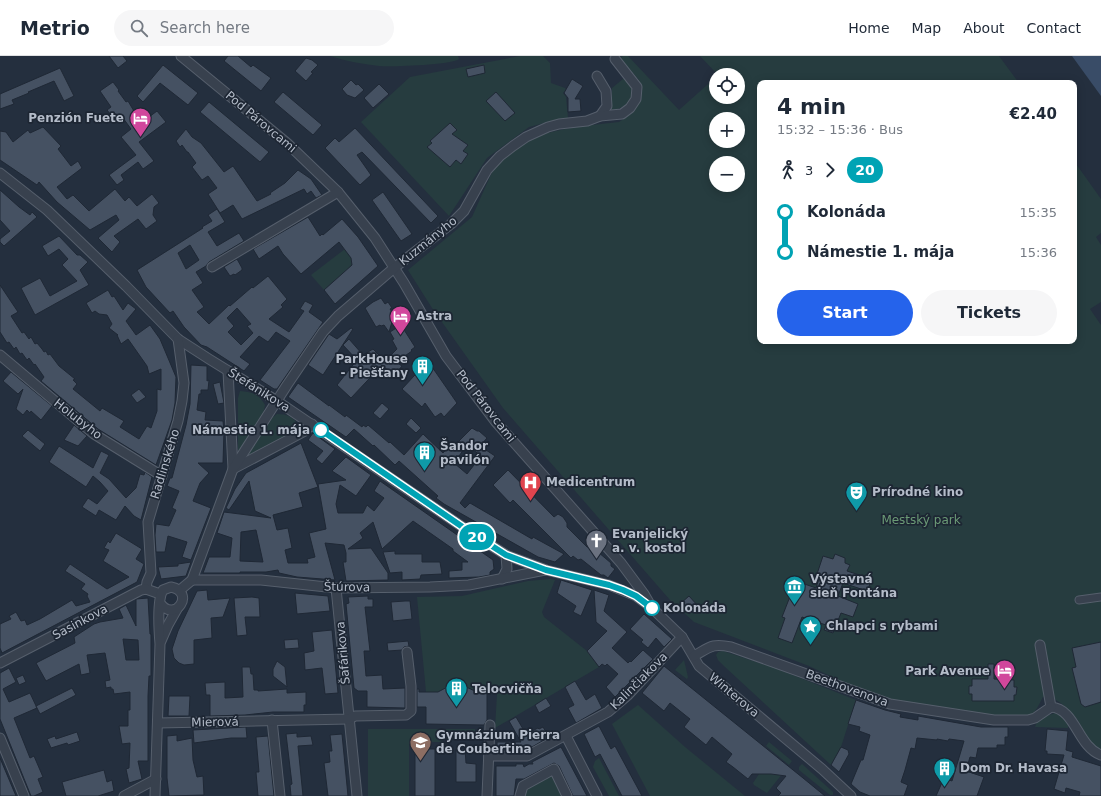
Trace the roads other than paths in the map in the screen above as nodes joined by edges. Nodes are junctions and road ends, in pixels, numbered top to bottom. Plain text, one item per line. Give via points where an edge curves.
1 (181, 56) edge
2 (615, 59) dead end
3 (596, 76) dead end
4 (600, 116) junction
5 (0, 173) edge
6 (338, 192) junction
7 (212, 267) dead end
8 (394, 268) junction
9 (178, 339) junction
10 (0, 355) edge
11 (228, 371) junction
12 (277, 400) junction
13 (312, 424) junction
14 (233, 470) junction
15 (162, 476) junction
16 (506, 555) junction
17 (546, 570) junction
18 (629, 572) junction
19 (502, 579) junction
20 (192, 580) junction
21 (146, 588) junction
22 (336, 588) junction
23 (180, 590) junction
24 (623, 590) junction
25 (1101, 596) edge
26 (160, 599) junction
27 (1079, 600) dead end
28 (651, 608) junction
29 (177, 609) junction
30 (682, 637) junction
31 (160, 644) junction
32 (1040, 645) dead end
33 (407, 652) dead end
34 (694, 656) junction
35 (0, 663) edge
36 (1051, 707) junction
37 (349, 718) junction
38 (272, 720) junction
39 (158, 723) junction
40 (490, 725) dead end
41 (566, 736) junction
42 (0, 738) edge
43 (1101, 755) edge
44 (489, 756) junction
45 (156, 779) junction
46 (24, 796) edge
47 (124, 796) edge
48 (155, 796) edge
49 (280, 796) edge
50 (357, 796) edge
51 (487, 796) edge
52 (520, 796) edge
53 (567, 796) edge
54 (597, 796) edge
55 (851, 796) edge

1 - 6 street, Pod Párovcami via 287,143
2 - 4 street, Kuzmányho via 637,87 636,100 622,114
3 - 4 street via 606,91 607,106
4 - 8 street, Kuzmányho via 587,121 559,124 526,137 513,146 487,170 464,211
5 - 9 street, Štefánikova via 47,210
6 - 7 street
6 - 8 street, Pod Párovcami via 375,238
8 - 12 street, Kuzmányho via 328,327
8 - 18 street, Pod Párovcami via 446,356 495,421
9 - 11 street, Štefánikova
9 - 15 street, Radlinského via 184,383 182,402
10 - 15 street, Holubyho via 94,434
11 - 12 street, Štefánikova
11 - 14 street
12 - 13 street, Štefánikova
12 - 14 street
13 - 14 street via 305,431
13 - 16 street, Štefánikova
14 - 20 street
15 - 21 street, Radlinského via 148,522 151,573
16 - 17 street, Štefánikova
16 - 19 street via 507,569
17 - 19 street, Štúrova
17 - 24 street, Winterova
18 - 24 street via 629,580
18 - 28 street, Pod Párovcami
19 - 22 street, Štúrova via 468,585
20 - 22 street, Štúrova via 261,580
20 - 23 street
21 - 26 street
21 - 35 street, Sasinkova
22 - 37 street, Šafárikova
23 - 26 street via 167,588
23 - 29 street via 183,600
24 - 28 street, Winterova
25 - 27 street
26 - 29 street via 167,610
26 - 31 street
28 - 30 street, Winterova
29 - 31 street
30 - 34 street, Winterova
30 - 41 street, Kalinčiakova via 628,695 608,712
31 - 39 street
32 - 36 street
33 - 37 street via 411,686 410,713
34 - 36 street, Beethovenova via 718,644 882,702 994,720 1028,720
34 - 55 street, Winterova via 699,666
36 - 43 street via 1058,707 1064,711 1083,740
37 - 38 street, Mierová
37 - 50 street, Šafárikova
38 - 39 street, Mierová
38 - 49 street
39 - 45 street
40 - 44 street
41 - 44 street, Kalinčiakova via 527,756
41 - 54 street
42 - 46 street
44 - 51 street
45 - 47 street
45 - 48 street
52 - 53 street via 523,786 554,769

